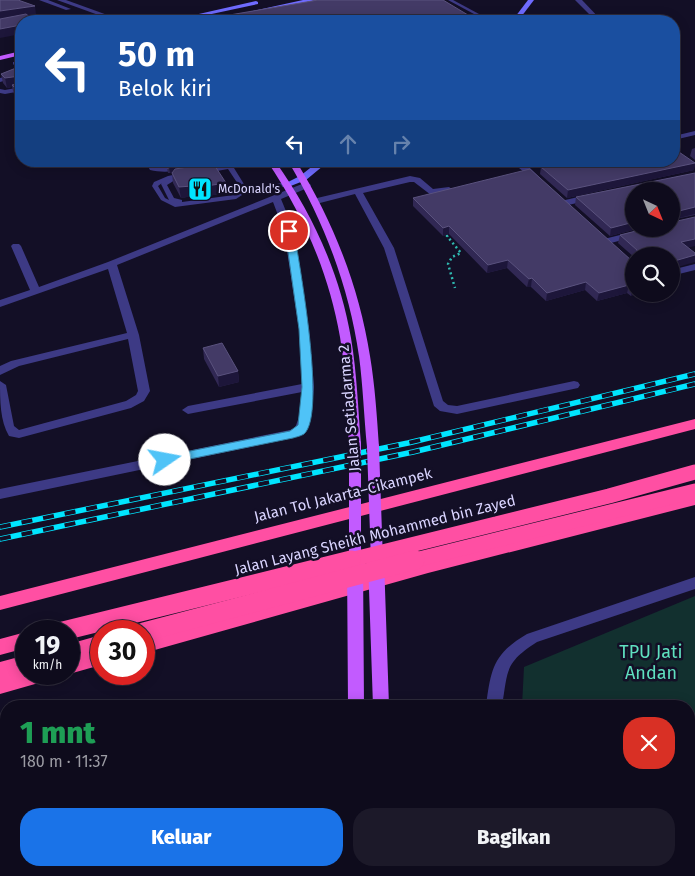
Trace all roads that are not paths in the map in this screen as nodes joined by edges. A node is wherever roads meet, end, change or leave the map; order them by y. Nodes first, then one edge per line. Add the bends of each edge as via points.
1 (42, 0) edge
2 (60, 0) edge
3 (284, 0) edge
4 (313, 0) edge
5 (450, 0) edge
6 (531, 0) edge
7 (578, 0) edge
8 (264, 2) dead end
9 (290, 4) junction
10 (86, 15) edge
11 (104, 15) edge
12 (200, 15) edge
13 (236, 15) edge
14 (479, 15) edge
15 (520, 15) edge
16 (593, 15) edge
17 (0, 20) edge
18 (4, 24) edge
19 (15, 54) edge
20 (0, 58) edge
21 (15, 63) edge
22 (0, 66) edge
23 (15, 76) edge
24 (0, 80) edge
25 (15, 90) edge
26 (0, 91) edge
27 (695, 134) edge
28 (680, 137) edge
29 (151, 167) edge
30 (179, 167) edge
31 (230, 167) joint
32 (274, 167) edge
33 (296, 167) edge
34 (319, 167) edge
35 (523, 167) edge
36 (305, 181) junction
37 (543, 184) edge
38 (461, 187) edge
39 (291, 188) junction
40 (245, 190) junction
41 (358, 191) junction
42 (601, 195) edge
43 (276, 199) junction
44 (316, 201) junction
45 (564, 203) edge
46 (625, 236) edge
47 (606, 240) edge
48 (16, 246) dead end
49 (112, 264) junction
50 (695, 267) edge
51 (680, 271) edge
52 (34, 290) junction
53 (0, 304) edge
54 (133, 335) junction
55 (0, 371) edge
56 (0, 385) edge
57 (574, 385) dead end
58 (308, 387) junction
59 (188, 410) dead end
60 (695, 424) edge
61 (695, 472) edge
62 (695, 491) edge
63 (0, 494) edge
64 (695, 499) edge
65 (695, 583) edge
66 (0, 603) edge
67 (80, 627) edge
68 (155, 629) edge
69 (15, 643) edge
70 (155, 643) edge
71 (0, 647) edge
72 (15, 666) edge
73 (0, 670) edge
74 (15, 682) edge
75 (0, 686) edge
76 (356, 700) edge
77 (381, 700) edge
78 (495, 700) edge

1 - 10 street
2 - 11 street
3 - 9 main road
4 - 9 main road
5 - 14 lane
6 - 15 main road
7 - 16 street
8 - 12 main road
9 - 13 main road
17 - 18 street
19 - 20 main road
21 - 22 main road
23 - 24 lane
25 - 26 lane
27 - 28 street
29 - 30 lane via 156,170
31 - 40 lane
31 - 40 lane via 170,177 156,183 156,186 168,203 183,205 236,196
32 - 39 main road, Jalan Setiadarma 2
33 - 36 main road, Jalan Setiadarma 2
34 - 36 main road
35 - 37 street
36 - 39 street
36 - 44 main road, Jalan Setiadarma 2
38 - 41 street via 434,193 417,180 410,179
39 - 40 lane
39 - 43 street
39 - 76 main road, Jalan Setiadarma 2, bridge via 317,239 336,295 349,363 355,444
41 - 44 street
41 - 57 street via 389,248 438,403 444,408 457,410
42 - 45 street
43 - 49 street
43 - 58 street via 289,231 295,263
44 - 77 main road, Jalan Setiadarma 2, bridge via 344,265 364,346 373,447
46 - 47 street
48 - 52 street
49 - 52 street
49 - 54 street
50 - 51 street
52 - 53 street
54 - 55 street via 16,363
54 - 56 street via 144,392 135,402 19,434 8,427
58 - 59 street
58 - 63 street via 303,425 293,434
60 - 66 highway, Jalan Tol Jakarta–Cikampek
61 - 67 highway, Jalan Layang Sheikh Mohammed bin Zayed, bridge
62 - 68 highway, bridge via 437,554
64 - 70 highway via 428,566
65 - 78 street via 532,638 502,660
69 - 71 highway
72 - 73 highway
74 - 75 highway

